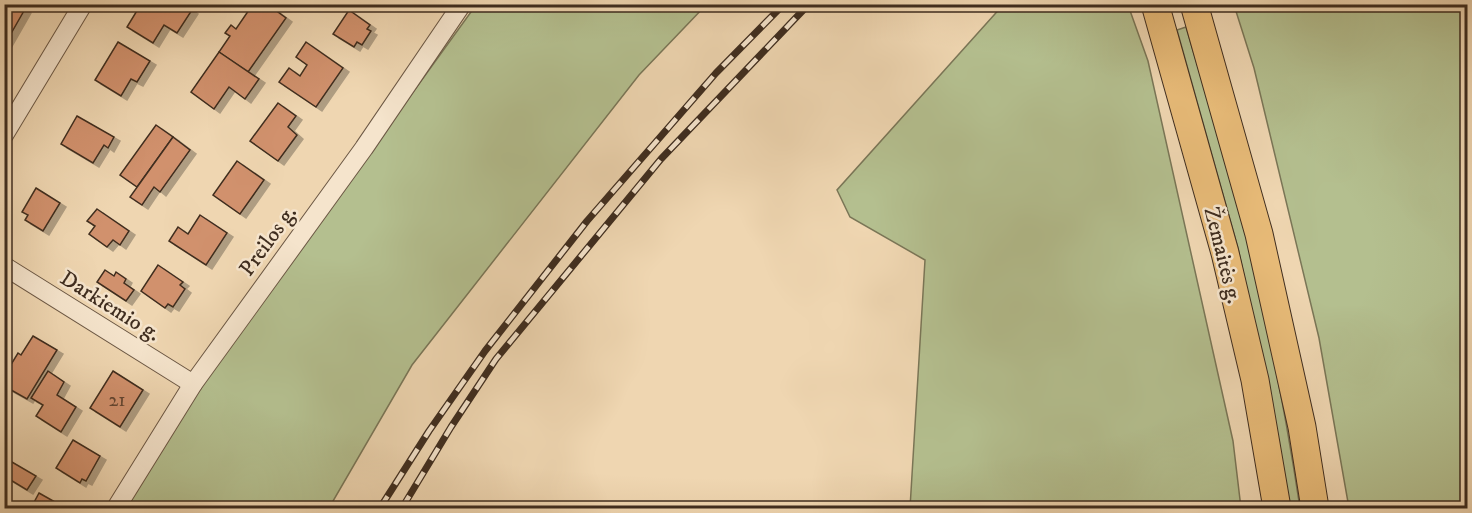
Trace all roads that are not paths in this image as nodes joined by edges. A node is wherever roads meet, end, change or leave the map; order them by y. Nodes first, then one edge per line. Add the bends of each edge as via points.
1 (83, 4) edge
2 (462, 4) edge
3 (1155, 4) edge
4 (1194, 4) edge
5 (4, 135) edge
6 (4, 266) edge
7 (193, 384) junction
8 (116, 508) edge
9 (1277, 508) edge
10 (1315, 508) edge

1 - 5 street
2 - 7 street, Preilos g. via 364,148
3 - 9 main road, Žemaitės g. via 1225,253 1254,380
4 - 10 main road, Žemaitės g. via 1259,234 1302,427
6 - 7 street, Darkiemio g.
7 - 8 street, Preilos g.

